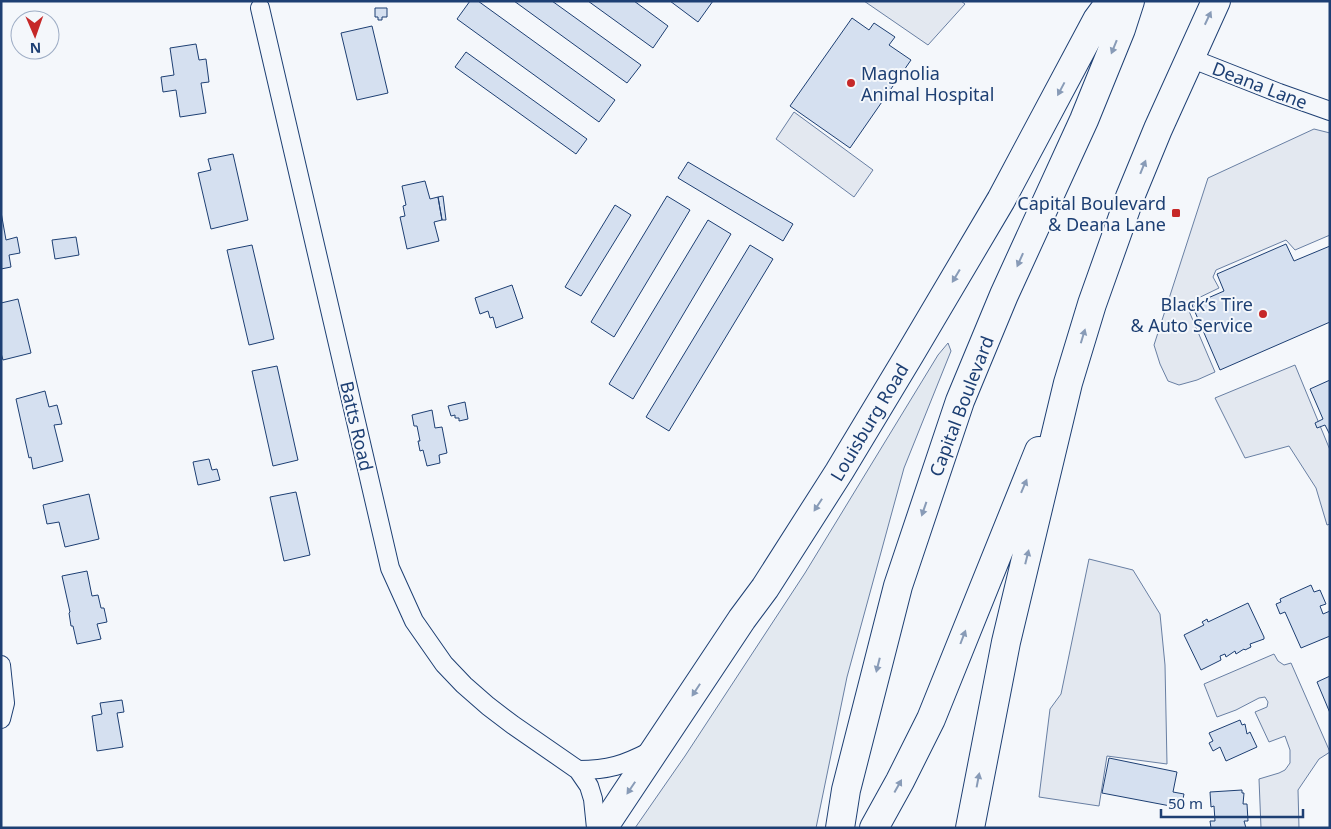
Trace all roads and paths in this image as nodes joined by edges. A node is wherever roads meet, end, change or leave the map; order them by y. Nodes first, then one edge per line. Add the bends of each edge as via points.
1 (1111, 1) edge
2 (1130, 1) edge
3 (1216, 1) edge
4 (260, 8) dead end
5 (1190, 58) junction
6 (1330, 111) edge
7 (1068, 383) junction
8 (1, 665) edge
9 (1, 719) edge
10 (658, 748) junction
11 (578, 770) junction
12 (596, 828) edge
13 (604, 828) edge
14 (840, 828) edge
15 (874, 828) edge
16 (970, 828) edge

1 -> 10 highway, Louisburg Road via 1097,20 1001,200 839,472
2 -> 14 highway, Capital Boulevard via 1084,120 1004,295 960,401 898,586 846,790
5 -> 3 highway
4 - 11 street, Batts Road via 390,568 414,621 444,664 512,726
5 - 6 street, Deana Lane
7 -> 5 highway via 1130,197
15 -> 7 highway via 931,720
16 -> 7 highway via 1006,642
8 - 9 street via 5,702
10 - 11 street via 616,767
10 -> 13 highway, Louisburg Road
11 - 12 street, Batts Road via 589,786

